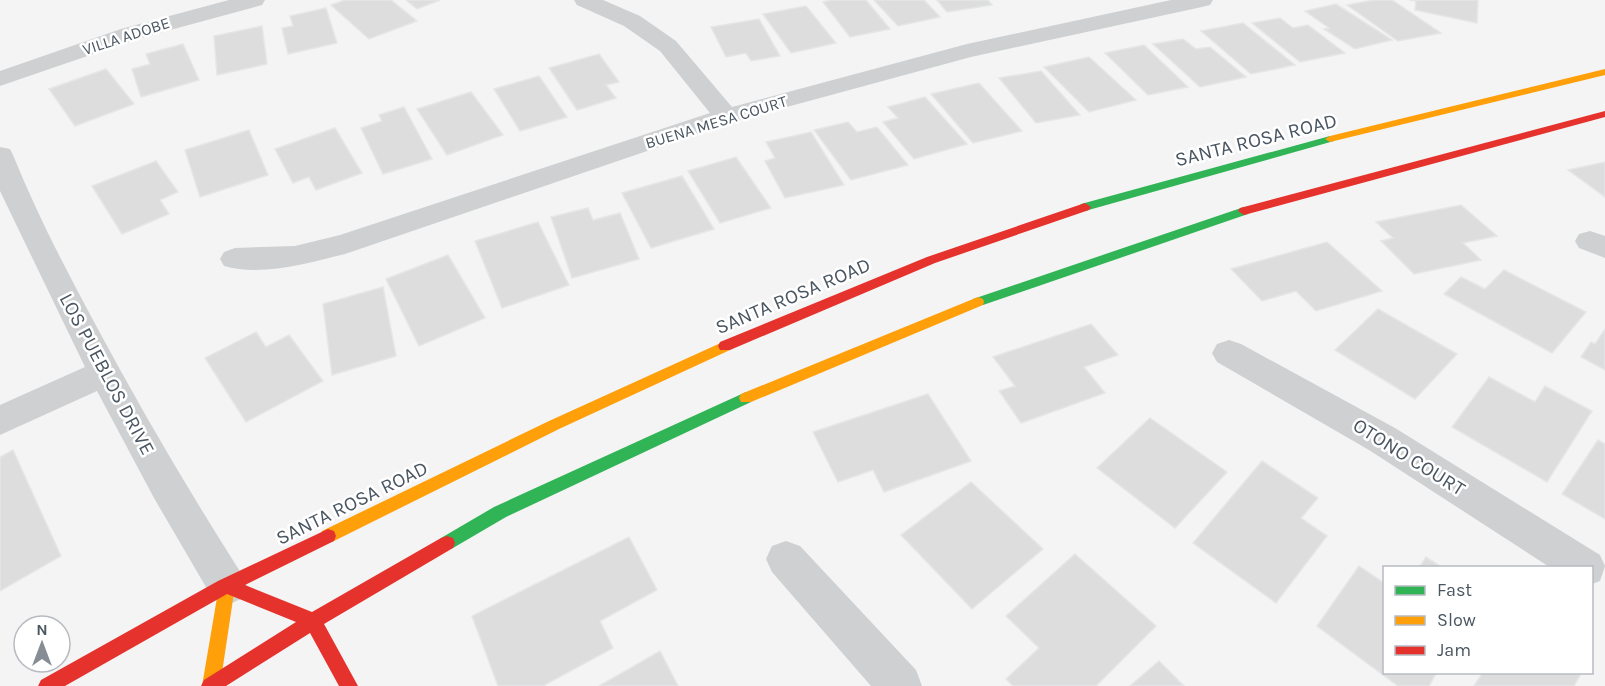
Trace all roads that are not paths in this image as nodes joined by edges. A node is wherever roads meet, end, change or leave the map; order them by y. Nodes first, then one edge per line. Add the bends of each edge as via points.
1 (254, 0) edge
2 (585, 0) edge
3 (1202, 0) edge
4 (1605, 72) edge
5 (0, 79) edge
6 (1605, 114) edge
7 (726, 116) junction
8 (0, 155) edge
9 (9, 204) edge
10 (235, 259) dead end
11 (1229, 353) dead end
12 (104, 373) junction
13 (0, 421) edge
14 (786, 559) dead end
15 (1584, 566) edge
16 (227, 586) junction
17 (313, 621) junction
18 (47, 686) edge
19 (211, 686) edge
20 (349, 686) edge
21 (900, 686) edge

1 - 5 street, VILLA ADOBE via 129,34
2 - 7 street via 632,21 668,46
3 - 7 street, BUENA MESA COURT via 967,51
4 - 16 main road, SANTA ROSA ROAD via 1095,203 927,262 747,335 579,411
6 - 17 main road via 1261,205 957,309 771,387 500,512
7 - 10 street, BUENA MESA COURT via 345,244 295,256
8 - 9 street, LOS PUEBLOS DRIVE
9 - 12 street, LOS PUEBLOS DRIVE
11 - 15 street, OTONO COURT via 1382,439
12 - 13 street
12 - 16 street, LOS PUEBLOS DRIVE
14 - 21 street
16 - 17 main road
16 - 18 main road, SANTA ROSA ROAD
16 - 19 main road
17 - 19 main road
17 - 20 main road

